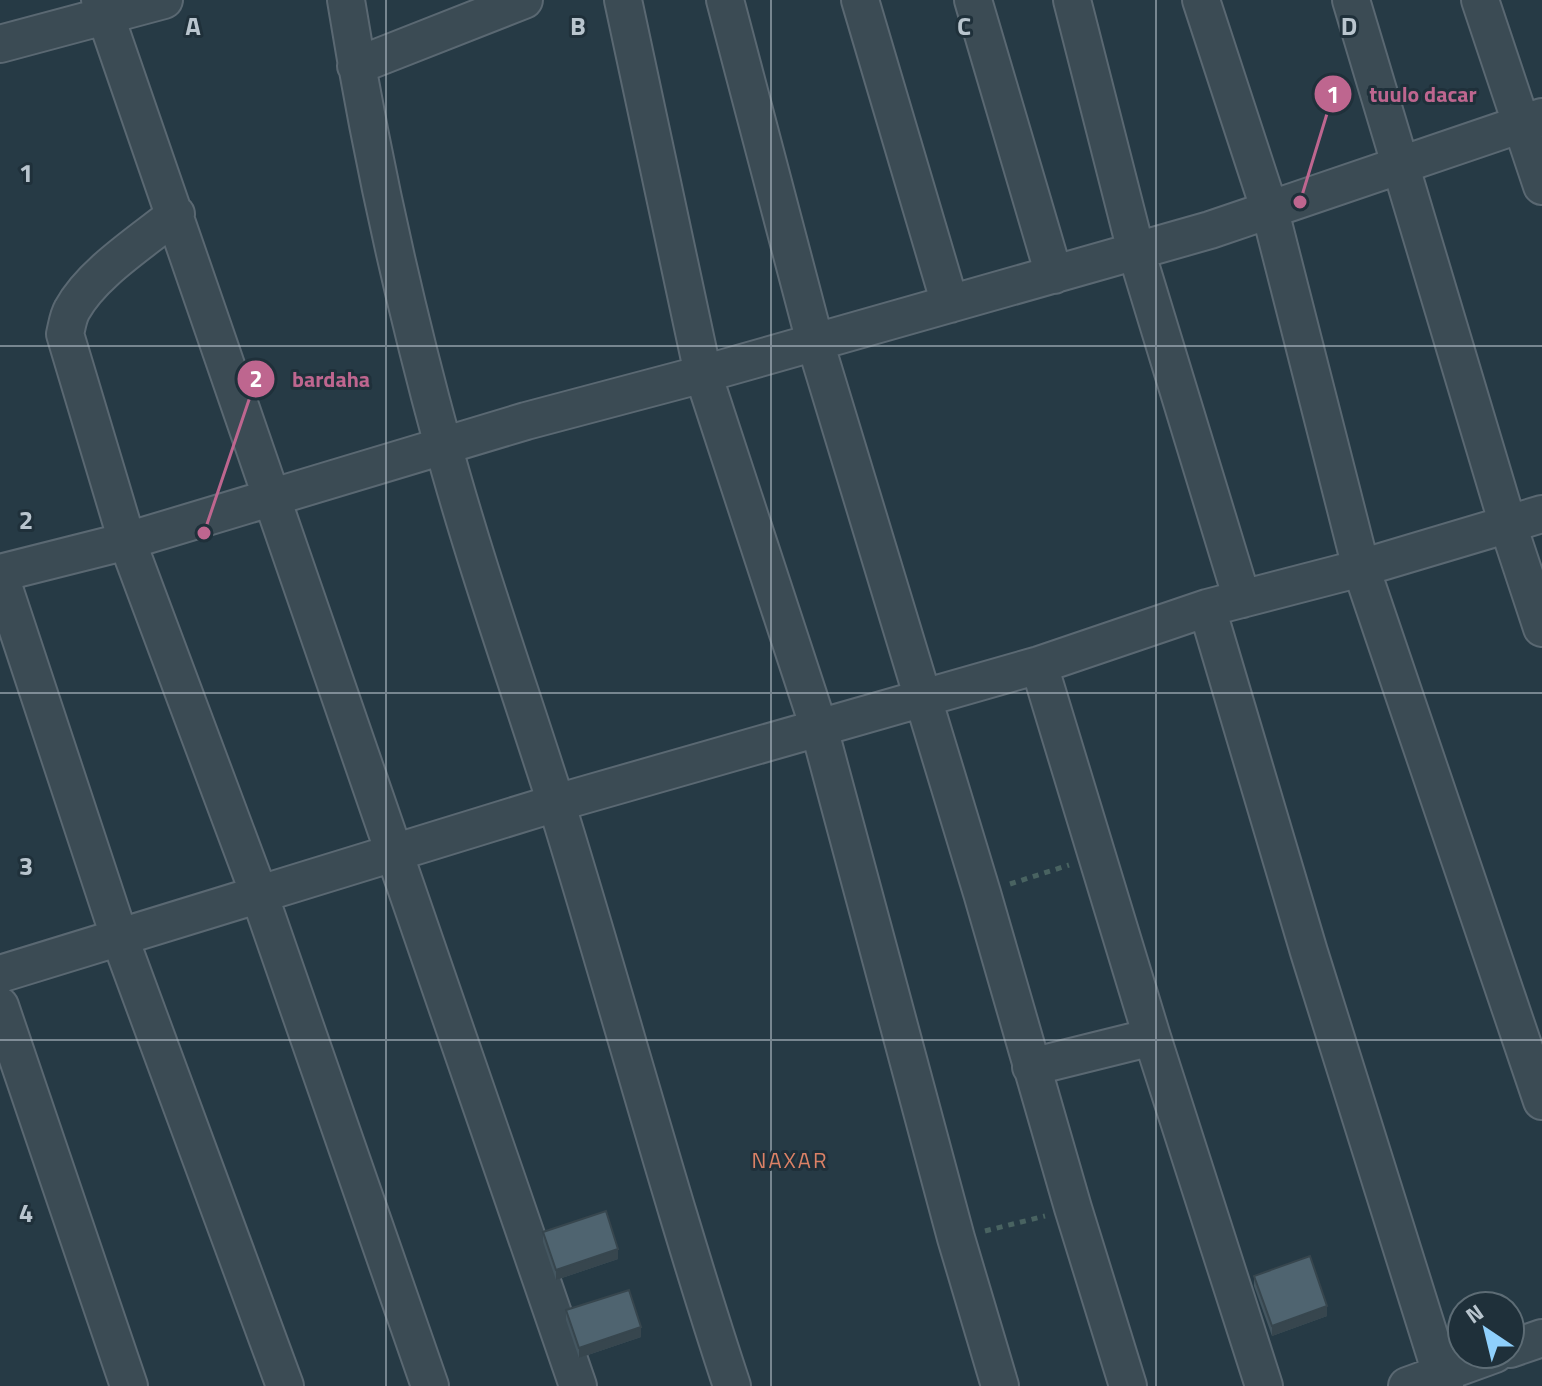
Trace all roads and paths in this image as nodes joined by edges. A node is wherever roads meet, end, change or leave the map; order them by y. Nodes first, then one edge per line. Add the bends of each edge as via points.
1 (164, 0) edge
2 (346, 0) edge
3 (623, 0) edge
4 (725, 0) edge
5 (860, 0) edge
6 (973, 0) edge
7 (1072, 0) edge
8 (1201, 0) edge
9 (1351, 0) edge
10 (1480, 0) edge
11 (509, 2) edge
12 (102, 8) edge
13 (0, 44) edge
14 (356, 66) junction
15 (1533, 121) edge
16 (1400, 167) junction
17 (1542, 186) edge
18 (1270, 211) junction
19 (176, 214) junction
20 (1136, 251) junction
21 (1054, 275) junction
22 (950, 304) junction
23 (815, 342) junction
24 (703, 374) junction
25 (443, 445) junction
26 (271, 497) junction
27 (1542, 514) edge
28 (1508, 525) junction
29 (127, 541) junction
30 (1361, 568) junction
31 (0, 575) edge
32 (1242, 599) junction
33 (1207, 608) junction
34 (1542, 628) edge
35 (1039, 665) junction
36 (924, 697) junction
37 (819, 728) junction
38 (556, 803) junction
39 (396, 854) junction
40 (1096, 856) junction
41 (982, 893) junction
42 (259, 894) junction
43 (119, 936) junction
44 (0, 974) edge
45 (0, 1006) edge
46 (1152, 1037) junction
47 (1031, 1067) junction
48 (1542, 1101) edge
49 (1073, 1208) junction
50 (956, 1238) junction
51 (1462, 1370) edge
52 (1443, 1379) edge
53 (129, 1386) edge
54 (285, 1386) edge
55 (430, 1386) edge
56 (578, 1386) edge
57 (732, 1386) edge
58 (1000, 1386) edge
59 (1128, 1386) edge
60 (1264, 1386) edge
61 (1407, 1386) edge

1 - 12 street
2 - 14 street
3 - 24 street
4 - 23 street
5 - 22 street
6 - 21 street
7 - 20 street
8 - 18 street
9 - 16 street
10 - 15 street
11 - 14 street
12 - 13 street
12 - 19 street
14 - 25 street via 404,294
15 - 16 street
15 - 17 street
16 - 18 street
16 - 28 street
18 - 20 street
18 - 30 street
19 - 26 street
19 - 29 street via 82,295 70,312 65,334
20 - 21 street
20 - 32 street
21 - 22 street
22 - 23 street
23 - 24 street
23 - 36 street
24 - 25 street
24 - 37 street
25 - 26 street
25 - 38 street
26 - 29 street
26 - 39 street
27 - 28 street
28 - 30 street
28 - 34 street
29 - 31 street
29 - 42 street
30 - 32 street
30 - 48 street
31 - 43 street
32 - 33 street
33 - 35 street
33 - 52 street
35 - 36 street
35 - 40 street
36 - 37 street
36 - 41 street
37 - 38 street
37 - 50 street
38 - 39 street
38 - 57 street
39 - 42 street
39 - 56 street
40 - 41 path
40 - 46 street
41 - 47 street
42 - 43 street
42 - 55 street
43 - 44 street
43 - 54 street
45 - 53 street
46 - 47 street
46 - 60 street
47 - 49 street
49 - 50 path
49 - 59 street
50 - 58 street
51 - 52 street
52 - 61 street

